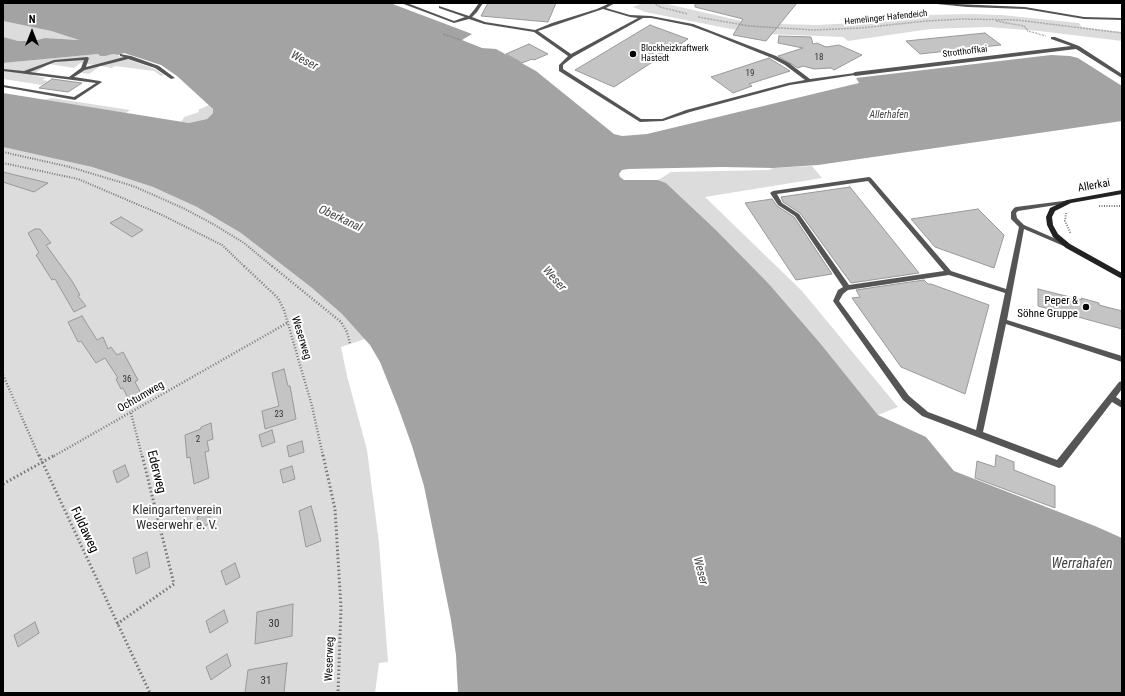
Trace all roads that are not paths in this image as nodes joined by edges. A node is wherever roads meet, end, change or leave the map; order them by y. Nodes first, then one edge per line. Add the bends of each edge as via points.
1 (403, 3) edge
2 (481, 3) edge
3 (613, 3) edge
4 (940, 3) edge
5 (440, 7) dead end
6 (602, 8) junction
7 (470, 17) junction
8 (642, 17) junction
9 (1122, 19) edge
10 (535, 31) junction
11 (1053, 38) road end
12 (1077, 47) junction
13 (122, 55) dead end
14 (571, 56) junction
15 (129, 57) junction
16 (98, 60) dead end
17 (83, 68) junction
18 (3, 70) edge
19 (24, 73) junction
20 (855, 74) joint
21 (1122, 76) edge
22 (70, 78) junction
23 (173, 78) dead end
24 (808, 80) junction
25 (3, 86) edge
26 (1122, 192) edge
27 (1069, 201) junction
28 (1022, 226) junction
29 (1068, 246) junction
30 (949, 273) junction
31 (1122, 276) edge
32 (848, 288) junction
33 (1009, 292) junction
34 (1003, 321) junction
35 (1122, 359) edge
36 (1122, 384) edge
37 (1112, 398) junction
38 (1122, 405) edge
39 (980, 434) junction

1 - 7 lane via 454,22
2 - 7 lane
3 - 6 lane
4 - 9 lane via 1025,8 1084,18
5 - 7 lane
6 - 8 lane
6 - 10 lane
7 - 10 lane via 484,23
8 - 14 lane
8 - 24 lane via 692,25 734,40 787,64
10 - 14 lane
11 - 12 street
12 - 20 street, Strotthoffkai
12 - 21 street
13 - 15 lane
14 - 24 lane via 560,65 562,70 640,121 663,120 688,111
15 - 17 lane
15 - 23 lane via 157,67
16 - 17 lane
17 - 19 lane via 87,58 54,61
17 - 22 lane
18 - 19 lane
19 - 22 lane
20 - 24 lane
22 - 25 lane via 100,82 75,99
26 - 27 street, Allerkai
27 - 28 lane via 1016,209 1013,213 1014,219
27 - 29 street, Allerkai via 1052,210 1048,217 1055,235
28 - 29 lane
28 - 33 lane
29 - 31 street
30 - 32 lane
30 - 32 lane via 869,179 773,193 780,204 797,215
30 - 33 lane
32 - 39 lane via 840,292 836,301 906,398 925,414
33 - 34 lane
34 - 35 lane
34 - 39 lane
36 - 37 lane
37 - 38 lane
37 - 39 lane via 1059,464

